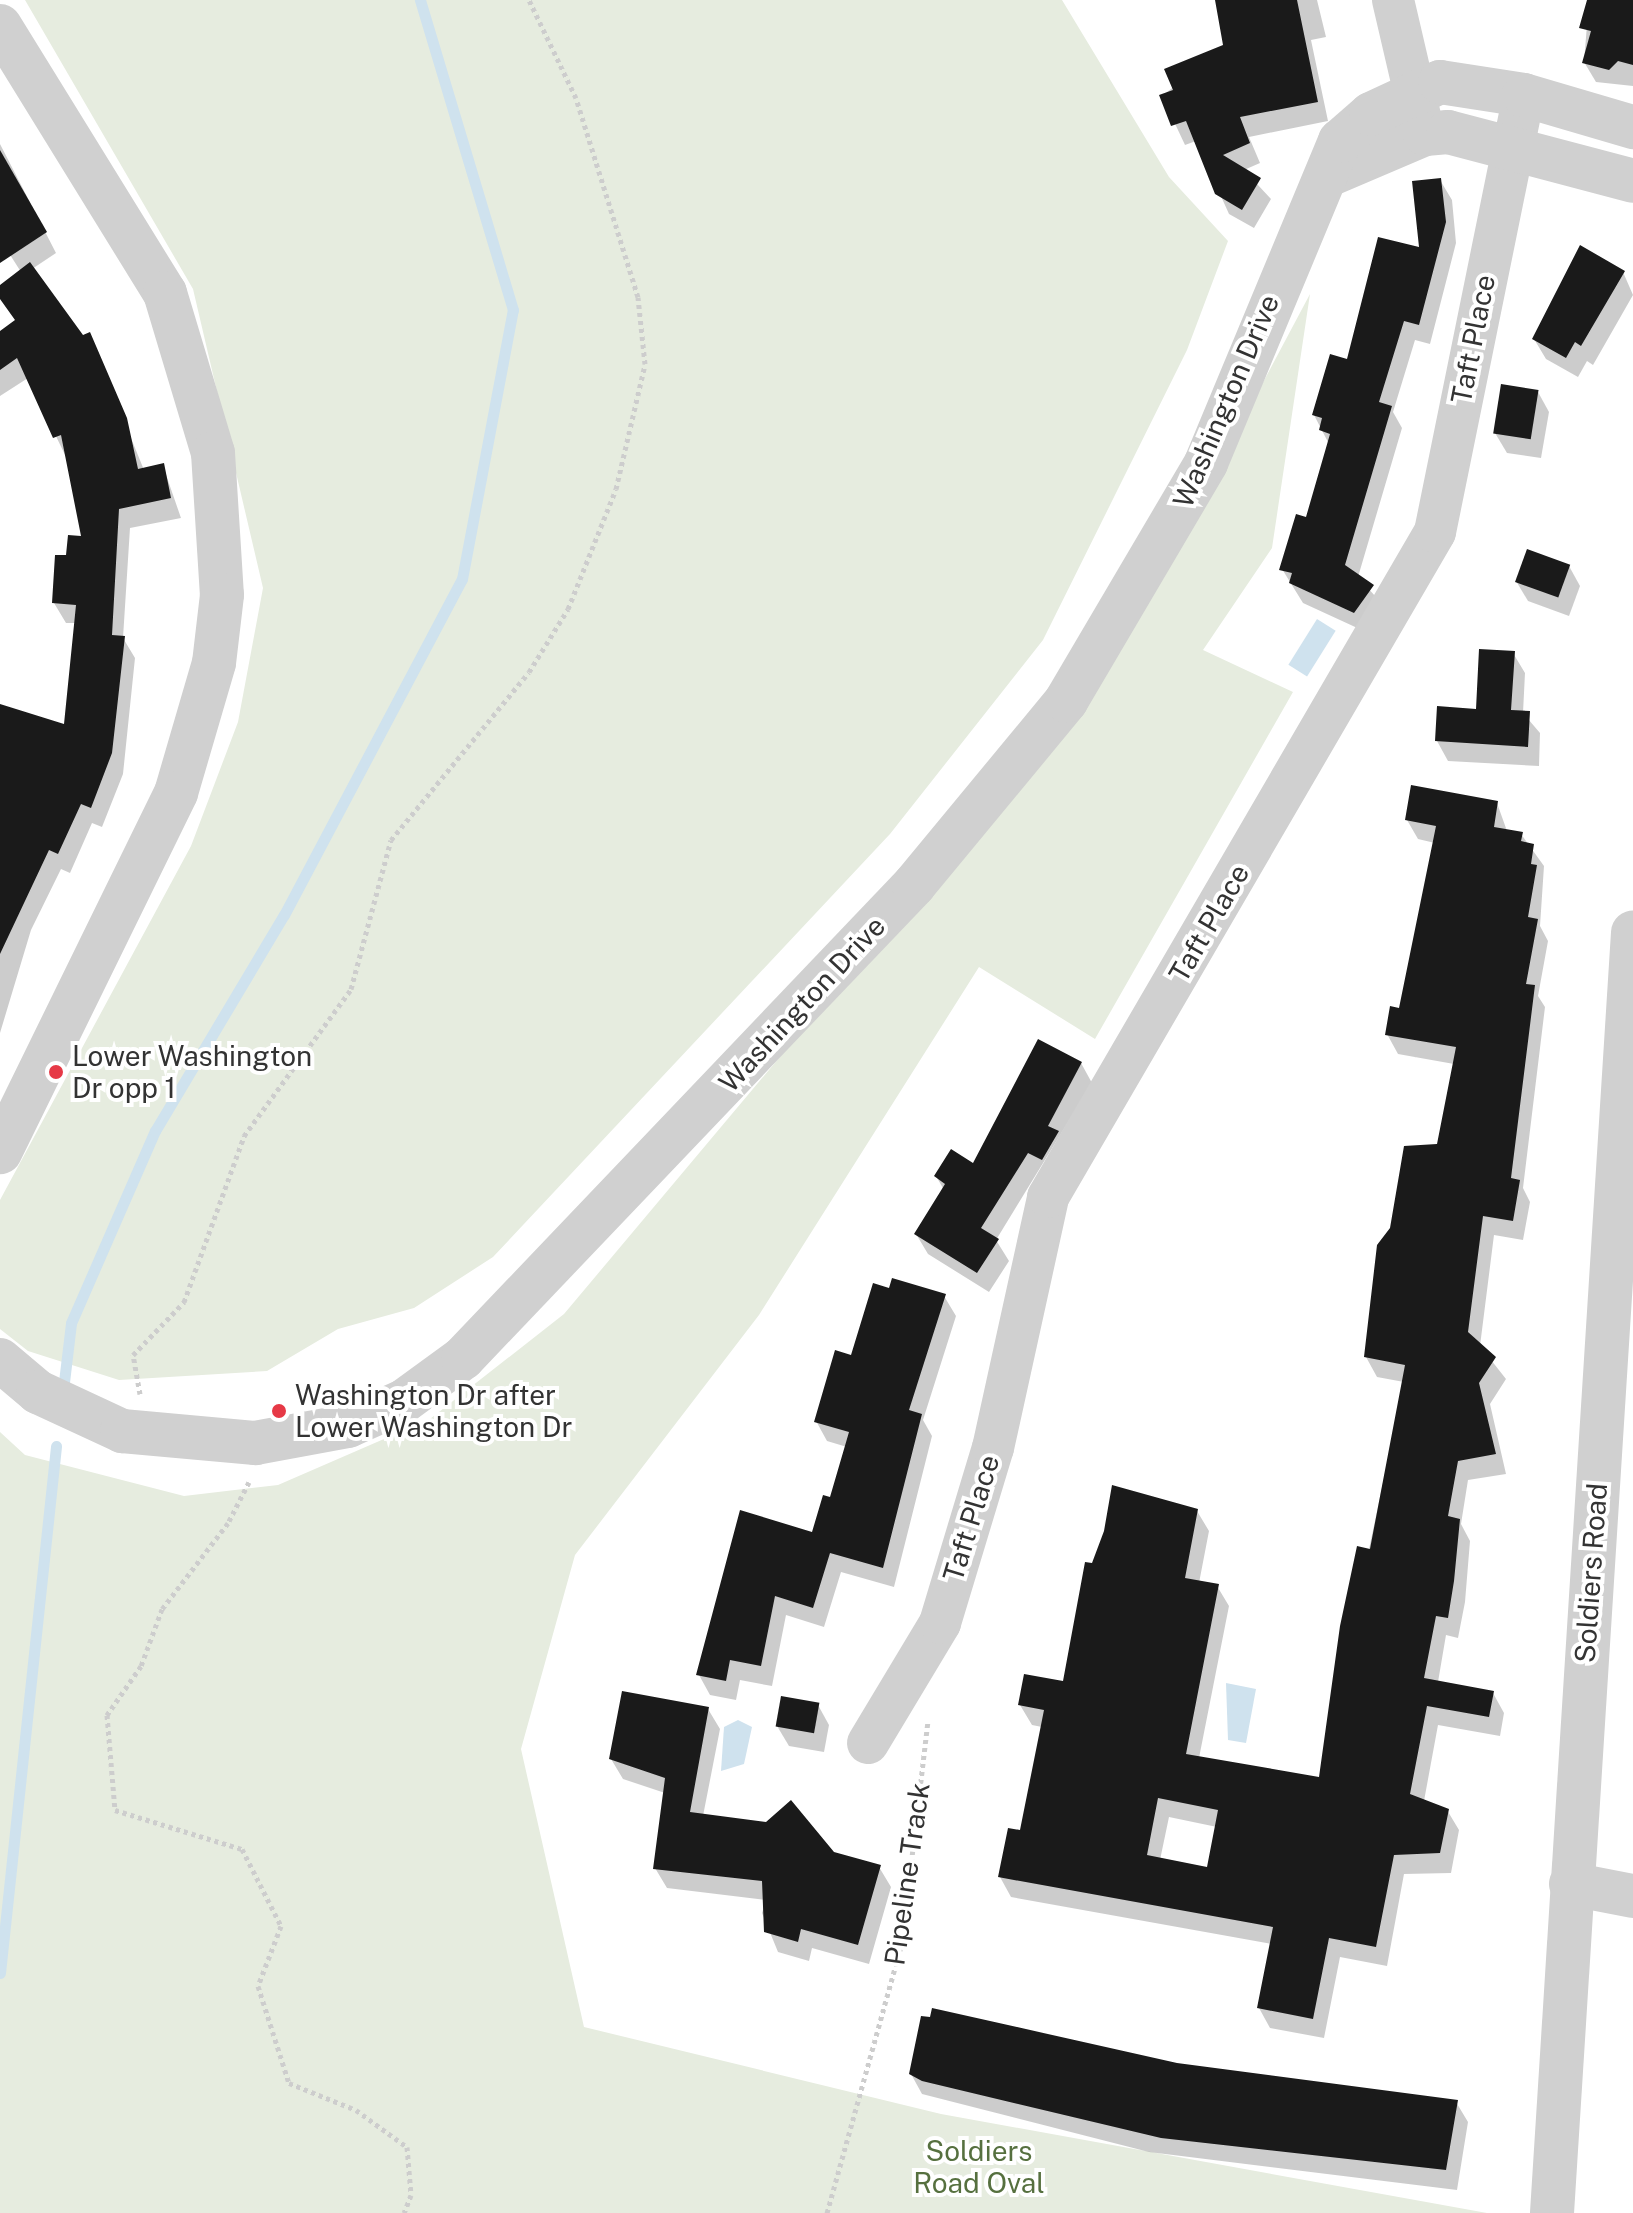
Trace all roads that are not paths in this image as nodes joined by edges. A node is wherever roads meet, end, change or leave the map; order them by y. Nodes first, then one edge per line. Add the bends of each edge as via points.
1 (1393, 0) edge
2 (0, 26) edge
3 (1413, 91) junction
4 (1524, 95) junction
5 (1633, 127) edge
6 (1425, 134) junction
7 (1510, 147) junction
8 (1331, 174) junction
9 (1633, 181) edge
10 (1633, 933) edge
11 (0, 1152) edge
12 (0, 1360) edge
13 (868, 1743) dead end
14 (1571, 1884) junction
15 (1633, 1896) edge
16 (1552, 2213) edge

1 - 3 street
2 - 11 street via 165,293 213,453 222,595 214,663 176,793
3 - 4 street, Washington Drive via 1466,82
3 - 6 street
3 - 8 street, Washington Drive via 1340,141
4 - 5 street, Washington Drive
4 - 7 street, Taft Place
6 - 7 street
6 - 8 street
7 - 9 street
7 - 13 street, Taft Place via 1435,532 1048,1197 993,1448 940,1623
8 - 12 street, Washington Drive via 1299,225 1206,463 1075,689 991,799 463,1358 404,1401 348,1426 255,1443 177,1441 84,1417
10 - 14 street, Soldiers Road
14 - 15 street
14 - 16 street, Soldiers Road

